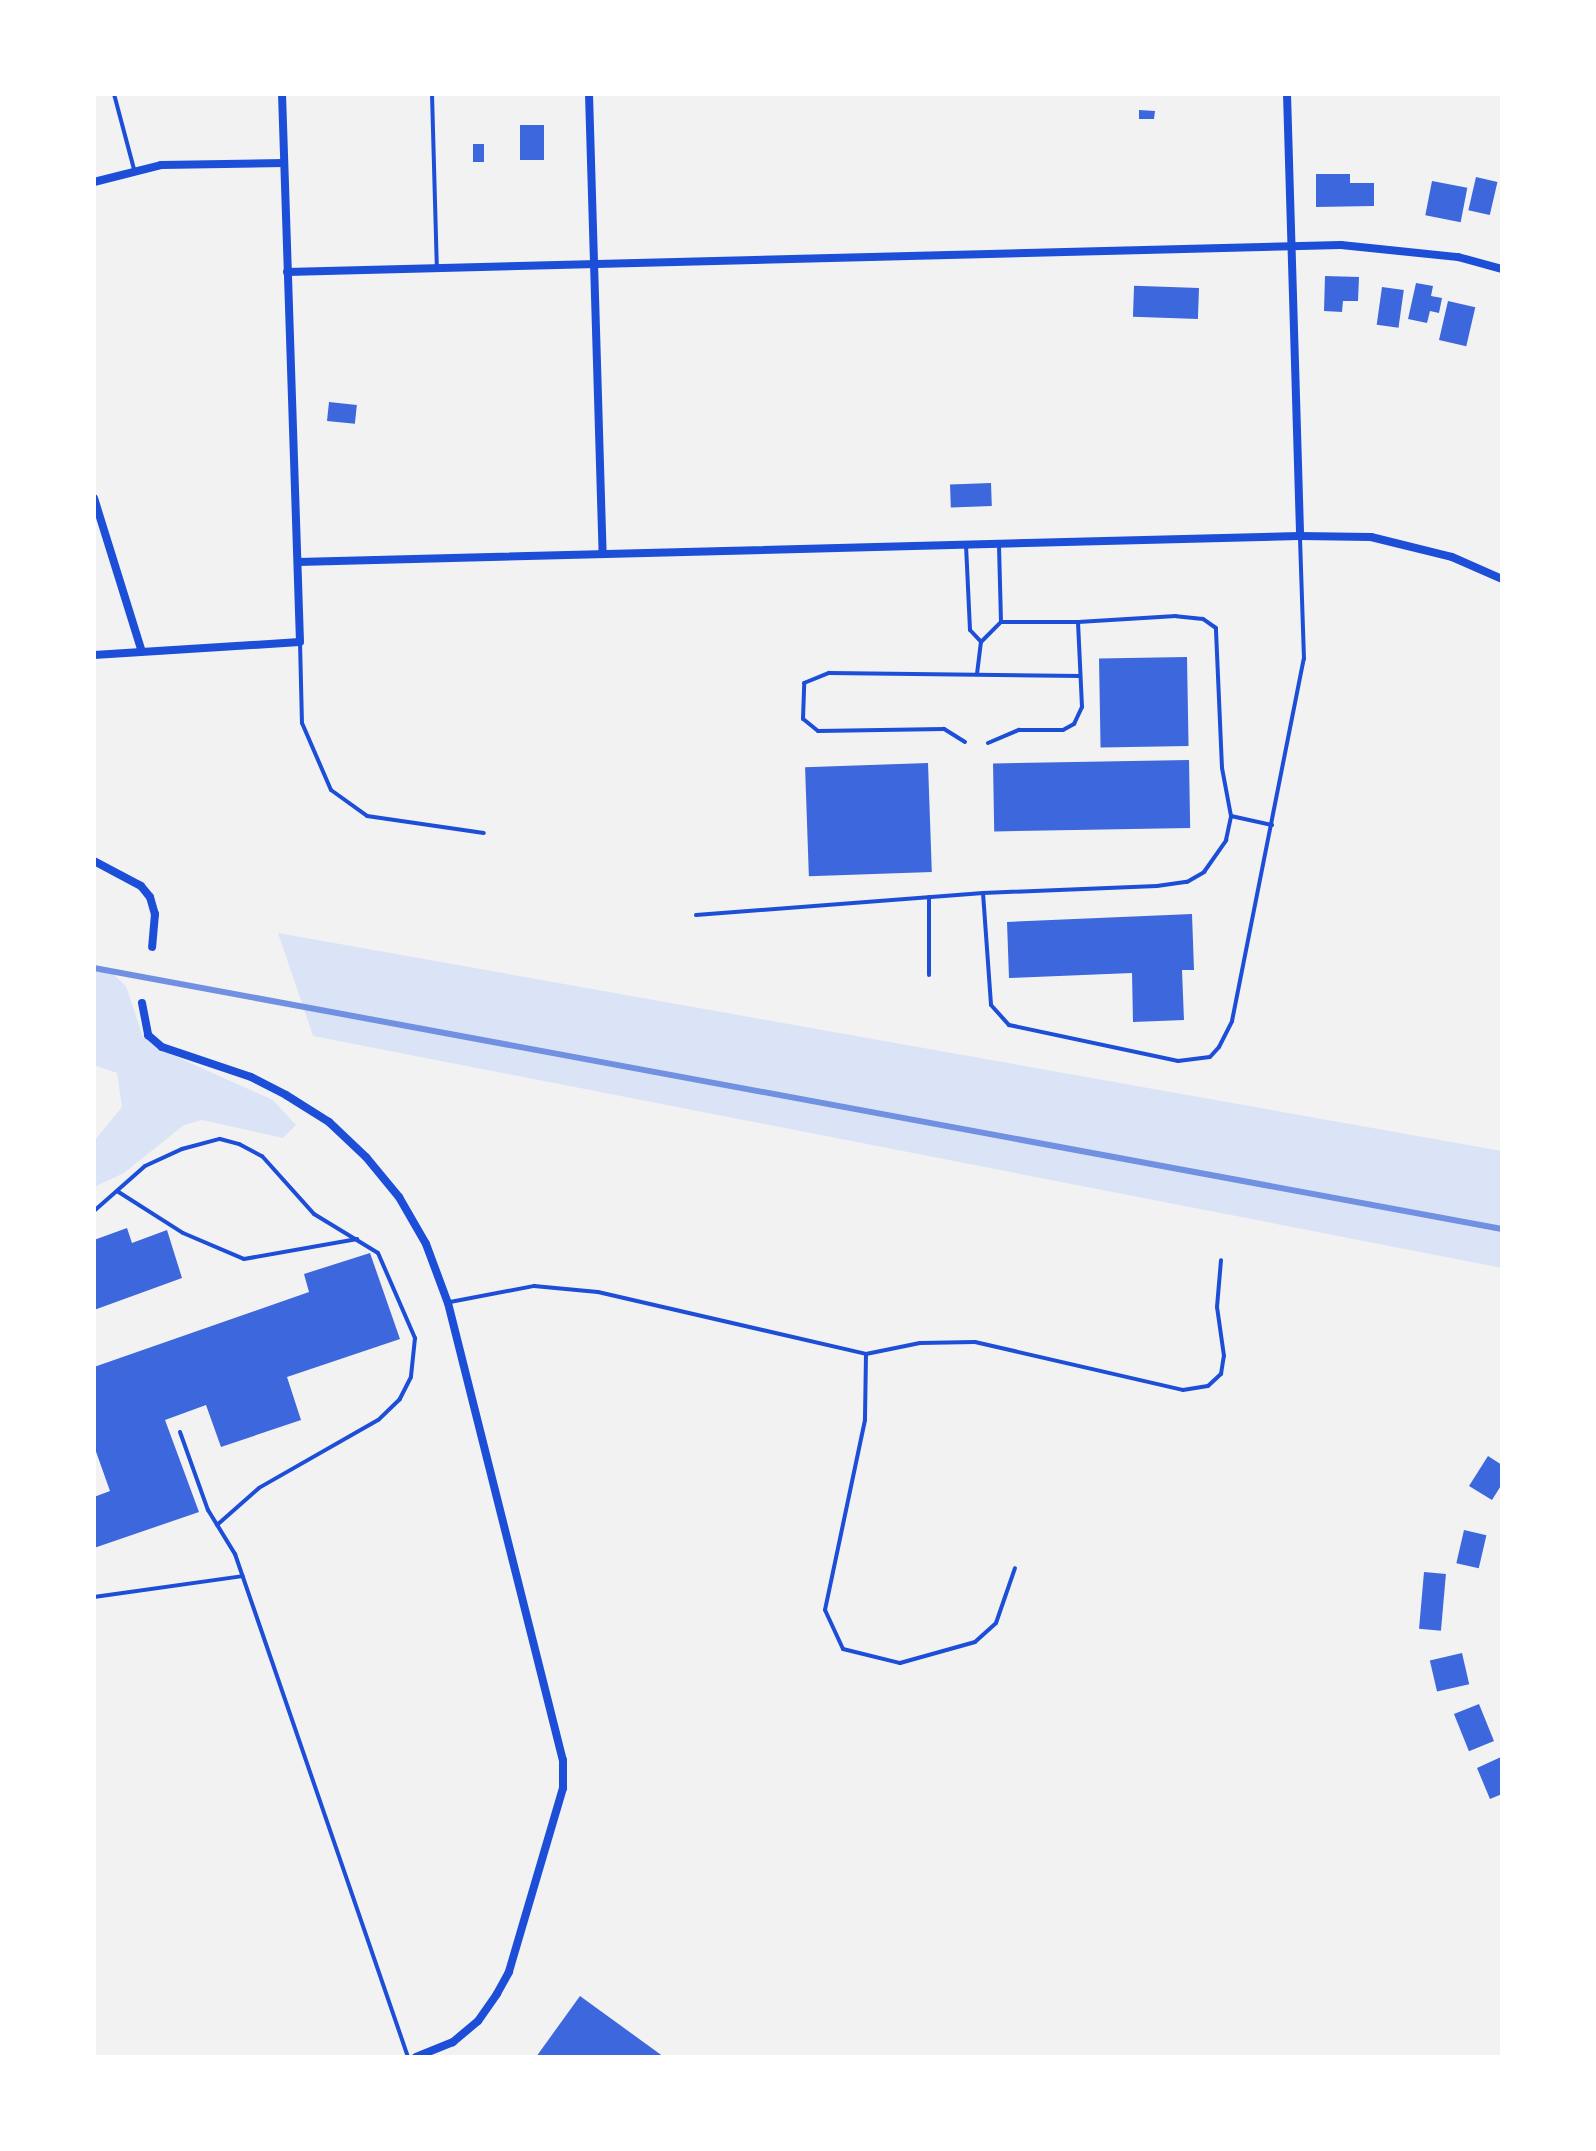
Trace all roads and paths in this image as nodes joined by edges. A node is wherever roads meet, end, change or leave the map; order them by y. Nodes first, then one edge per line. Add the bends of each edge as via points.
1 (114, 94) edge
2 (282, 94) edge
3 (432, 94) edge
4 (589, 94) edge
5 (1287, 94) edge
6 (284, 163) junction
7 (134, 169) junction
8 (94, 182) edge
9 (1292, 246) junction
10 (593, 266) junction
11 (1502, 269) edge
12 (437, 270) junction
13 (287, 272) junction
14 (94, 498) edge
15 (1300, 536) junction
16 (966, 545) junction
17 (999, 545) junction
18 (603, 554) junction
19 (298, 562) junction
20 (1502, 579) edge
21 (1001, 622) junction
22 (1078, 622) junction
23 (300, 642) junction
24 (981, 642) junction
25 (142, 652) junction
26 (94, 655) edge
27 (977, 674) junction
28 (1080, 676) junction
29 (965, 742) dead end
30 (988, 743) dead end
31 (1231, 816) junction
32 (1272, 825) junction
33 (484, 833) dead end
34 (94, 861) edge
35 (983, 893) junction
36 (929, 897) junction
37 (696, 915) dead end
38 (152, 947) dead end
39 (929, 975) dead end
40 (142, 1003) dead end
41 (117, 1191) junction
42 (94, 1211) edge
43 (359, 1239) junction
44 (1221, 1260) dead end
45 (448, 1303) junction
46 (866, 1354) junction
47 (180, 1432) dead end
48 (217, 1525) junction
49 (1015, 1568) dead end
50 (243, 1576) junction
51 (94, 1597) edge
52 (408, 2057) edge
53 (416, 2057) edge

1 - 7 lane
2 - 6 street
3 - 12 lane
4 - 10 street
5 - 9 street
6 - 7 street
6 - 13 street
7 - 8 street
9 - 10 street
9 - 11 street via 1398,249
9 - 15 street
10 - 12 street
10 - 18 street
12 - 13 street
13 - 19 street
14 - 25 street
15 - 17 street
15 - 20 street via 1371,537 1452,557
15 - 32 lane via 1304,659
16 - 17 street
16 - 18 street
16 - 24 lane via 970,630
17 - 21 lane
18 - 19 street
19 - 23 street
21 - 22 lane
21 - 24 lane
22 - 28 lane
22 - 31 lane via 1176,616 1203,619 1216,628 1222,768
23 - 25 street
23 - 33 lane via 302,723 331,790 367,816
24 - 27 lane
25 - 26 street
27 - 28 lane
27 - 29 lane via 829,673 804,683 803,719 818,731 944,729
28 - 30 lane via 1082,707 1074,724 1063,730 1019,730
31 - 32 lane
31 - 35 lane via 1218,856 1187,882
32 - 35 lane via 1232,1021 1210,1057 1193,1062 1021,1030 999,1018 987,983
34 - 38 street via 141,886 150,897 155,914
35 - 36 lane
36 - 37 lane
36 - 39 lane
40 - 45 street via 148,1035 162,1047 251,1077 286,1095 329,1122 366,1157 399,1197 426,1244
41 - 42 lane
41 - 43 lane via 183,1233 244,1259
41 - 43 lane via 145,1166 220,1139 262,1156 314,1214
43 - 48 lane via 378,1253 415,1338 411,1377 400,1399 378,1420 259,1488
44 - 46 lane via 1217,1307 1224,1356 1221,1374 1208,1386 1183,1390 975,1342 920,1343
45 - 46 lane via 534,1286 598,1292
45 - 53 street via 563,1760 563,1788 509,1972 497,1994 478,2021 453,2042
46 - 49 lane via 865,1420 825,1610 843,1649 900,1663 975,1642 996,1623
47 - 48 lane
48 - 50 lane
50 - 51 lane
50 - 52 lane

